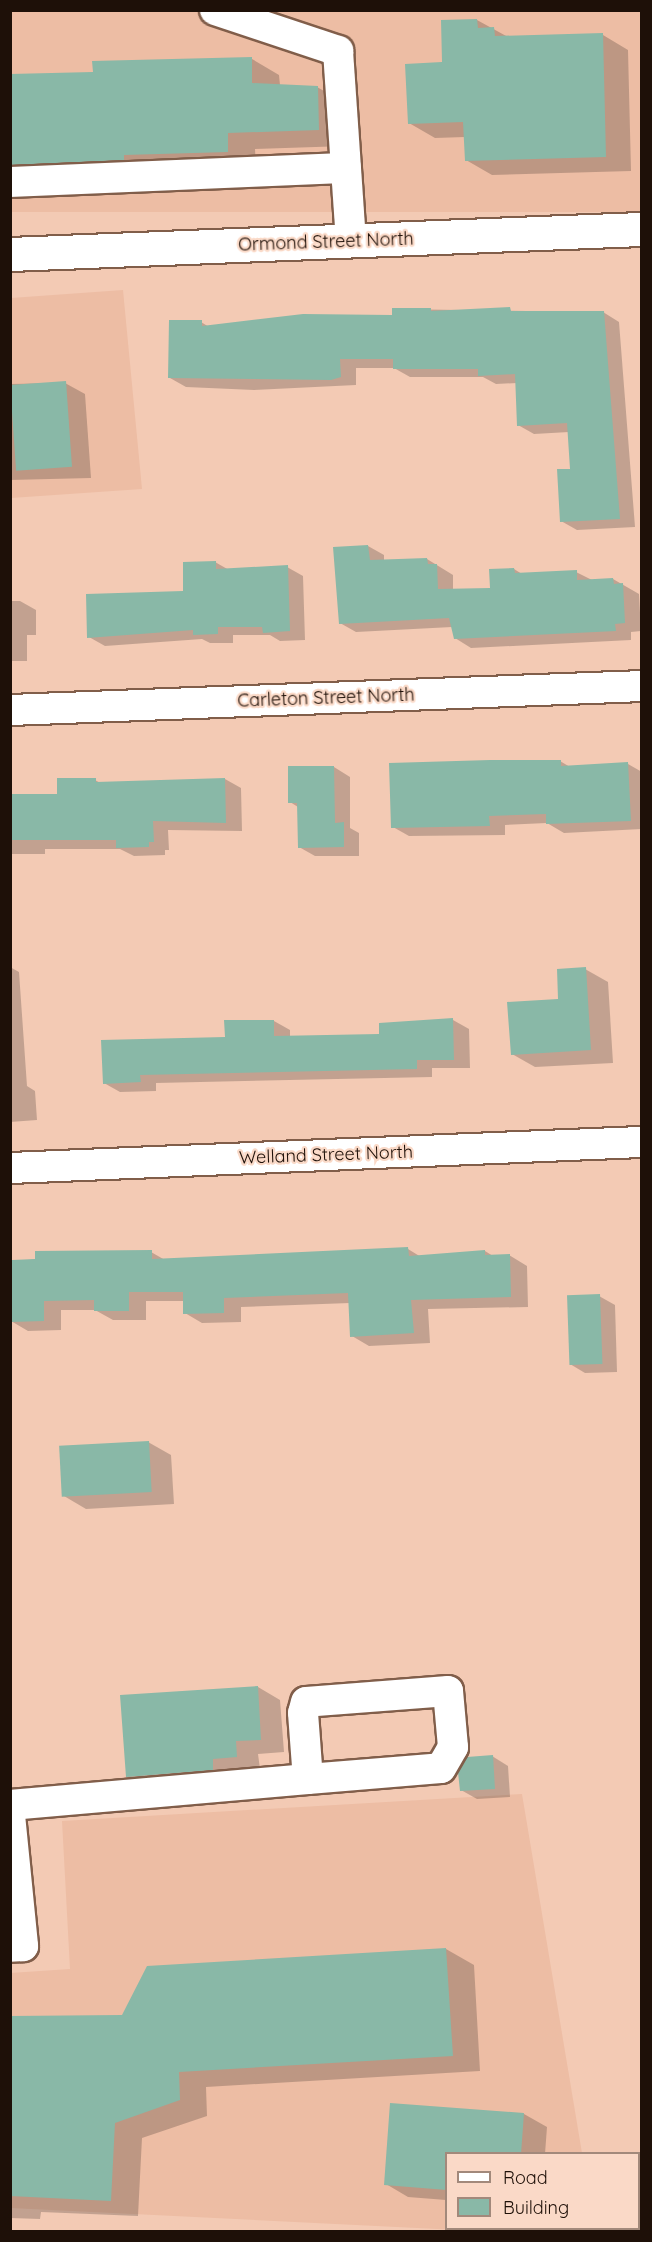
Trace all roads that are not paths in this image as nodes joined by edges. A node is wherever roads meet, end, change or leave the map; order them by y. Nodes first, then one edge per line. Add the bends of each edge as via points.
1 (215, 10) edge
2 (346, 168) junction
3 (10, 182) edge
4 (642, 229) edge
5 (351, 241) junction
6 (10, 254) edge
7 (642, 686) edge
8 (10, 710) edge
9 (642, 1142) edge
10 (10, 1168) edge
11 (308, 1779) junction
12 (10, 1805) edge
13 (10, 1815) edge
14 (17, 1946) edge

1 - 2 street via 338,51
2 - 3 street
2 - 5 street
4 - 5 main road, Ormond Street North
5 - 6 main road, Ormond Street North
7 - 8 street, Carleton Street North
9 - 10 street, Welland Street North
11 - 11 street via 441,1768 453,1747 448,1691 306,1702 303,1713
11 - 12 street
13 - 14 street

